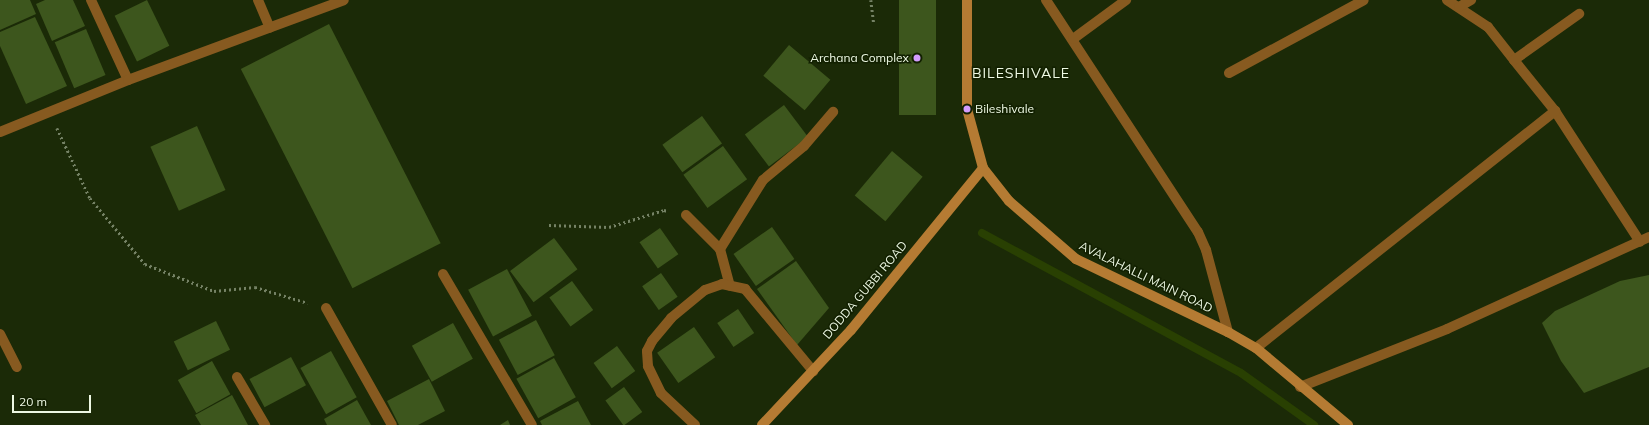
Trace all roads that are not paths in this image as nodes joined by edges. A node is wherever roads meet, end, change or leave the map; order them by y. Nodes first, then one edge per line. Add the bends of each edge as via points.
1 (91, 0) edge
2 (258, 0) edge
3 (344, 0) edge
4 (967, 0) edge
5 (1046, 0) edge
6 (1126, 0) edge
7 (1364, 0) edge
8 (1447, 0) edge
9 (1471, 0) edge
10 (1459, 7) junction
11 (1579, 14) dead end
12 (270, 28) junction
13 (1073, 39) junction
14 (1514, 60) junction
15 (1230, 73) dead end
16 (128, 80) junction
17 (1555, 111) junction
18 (833, 112) dead end
19 (0, 132) edge
20 (983, 168) junction
21 (686, 215) road end
22 (1649, 237) edge
23 (1640, 242) junction
24 (720, 249) junction
25 (442, 274) dead end
26 (730, 286) junction
27 (326, 308) road end
28 (1228, 332) junction
29 (0, 334) edge
30 (1256, 348) junction
31 (17, 367) dead end
32 (813, 371) junction
33 (237, 377) dead end
34 (1300, 387) junction
35 (265, 425) edge
36 (392, 425) edge
37 (532, 425) edge
38 (695, 425) edge
39 (762, 425) edge
40 (1348, 425) edge

1 - 16 street
2 - 12 street
3 - 12 street
4 - 20 main road, AVALAHALLI MAIN ROAD via 967,109
5 - 13 street
6 - 13 street
7 - 15 street
8 - 10 street
9 - 10 street
10 - 14 street via 1488,27
11 - 14 street
12 - 16 street
13 - 28 street via 1198,232 1206,250
14 - 17 street
16 - 19 street
17 - 23 street
17 - 30 street
18 - 24 street via 804,146 763,180
20 - 28 main road, AVALAHALLI MAIN ROAD via 1009,201 1076,260
20 - 32 main road, DODDA GUBBI ROAD via 851,330
21 - 24 street
22 - 23 street
23 - 34 street via 1447,329
24 - 26 street
25 - 37 street
26 - 32 street via 745,289
26 - 38 street via 722,284 705,290 671,318 647,351 648,366 661,393
27 - 36 street
28 - 30 main road, AVALAHALLI MAIN ROAD
29 - 31 street
30 - 34 main road, AVALAHALLI MAIN ROAD
32 - 39 main road, DODDA GUBBI ROAD
33 - 35 street
34 - 40 main road, AVALAHALLI MAIN ROAD

